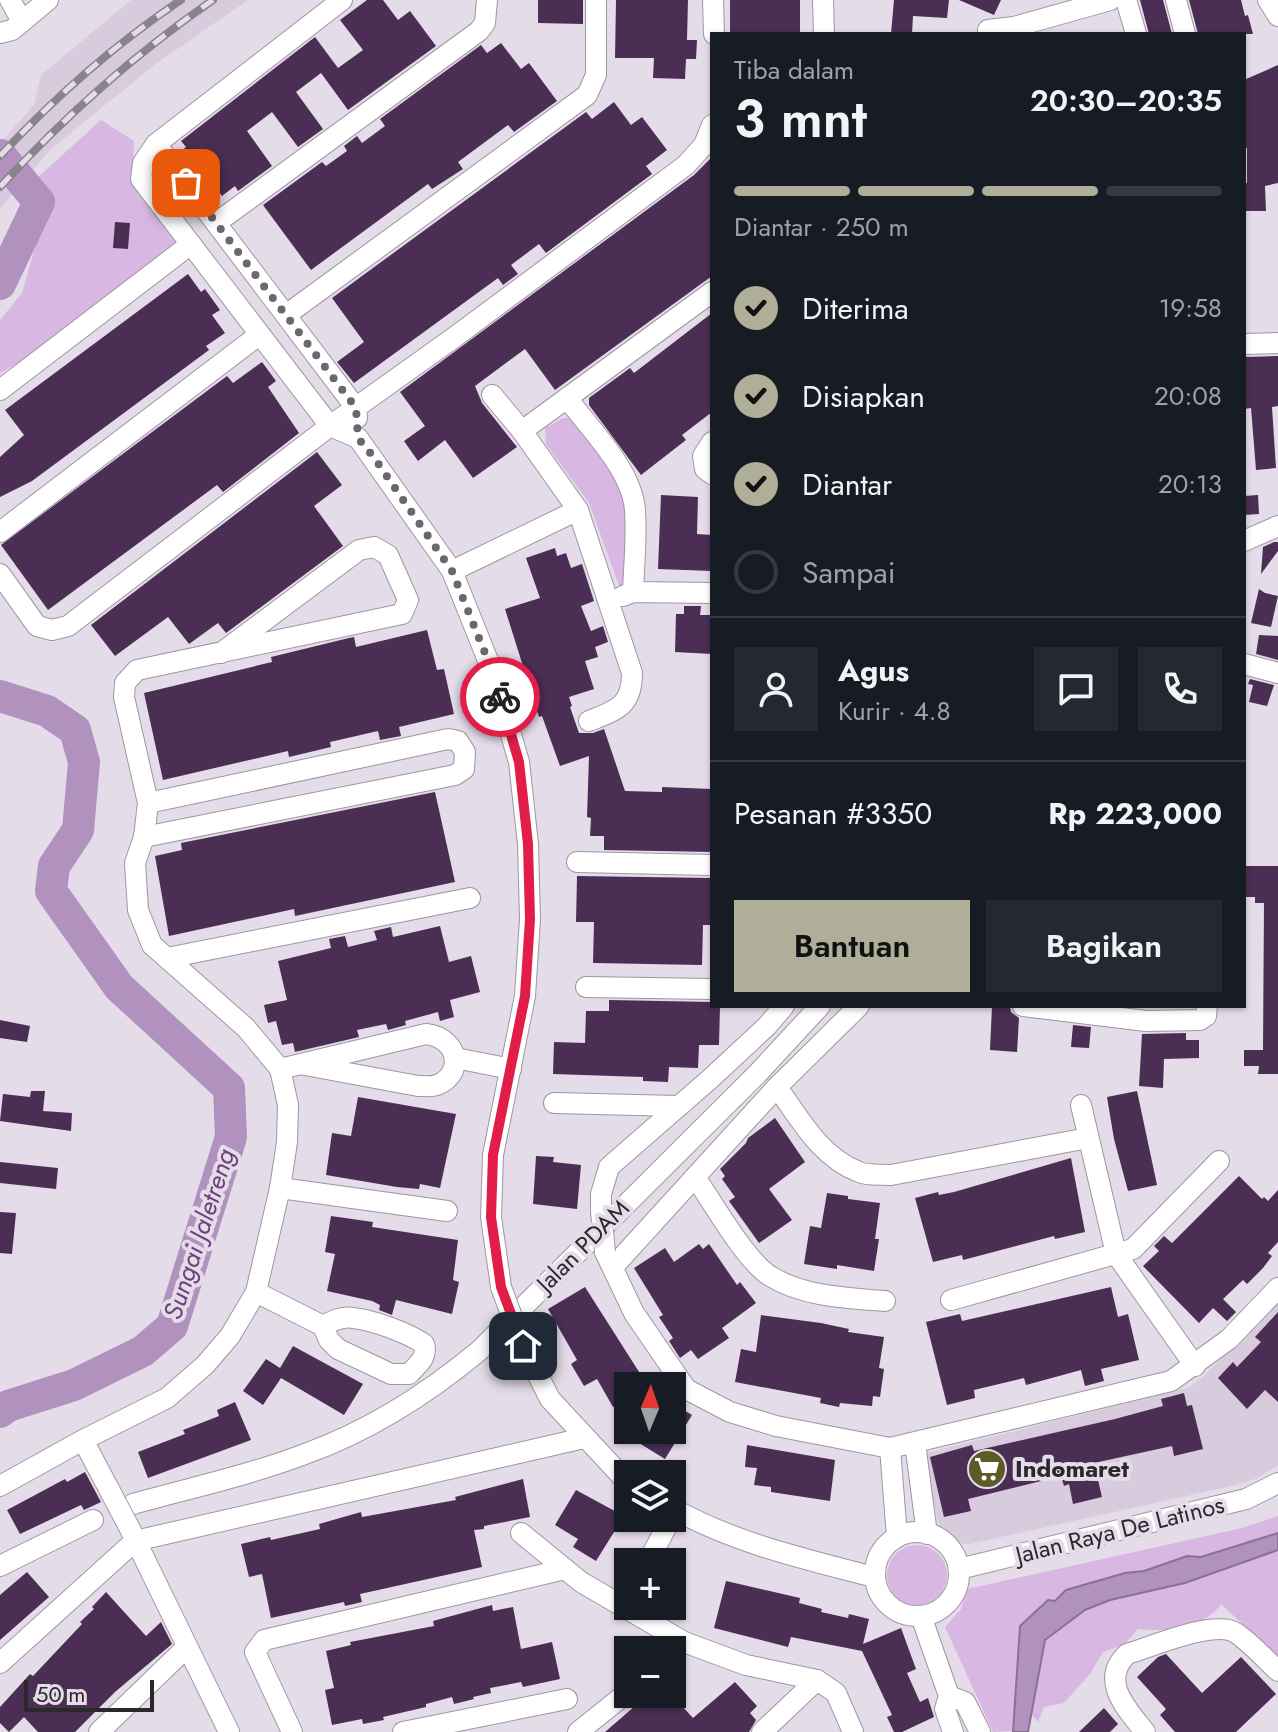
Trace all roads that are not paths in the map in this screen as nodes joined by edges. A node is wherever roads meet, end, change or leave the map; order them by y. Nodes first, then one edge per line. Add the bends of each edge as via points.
1 (10, 0) edge
2 (48, 0) edge
3 (342, 0) edge
4 (487, 0) edge
5 (596, 0) edge
6 (713, 0) edge
7 (823, 0) edge
8 (1176, 0) edge
9 (1268, 0) edge
10 (1125, 1) edge
11 (1278, 16) edge
12 (22, 21) junction
13 (988, 30) dead end
14 (714, 32) edge
15 (824, 32) edge
16 (1135, 32) edge
17 (1184, 32) edge
18 (0, 33) edge
19 (710, 130) edge
20 (156, 144) junction
21 (216, 223) junction
22 (191, 244) junction
23 (710, 293) edge
24 (286, 315) junction
25 (259, 335) junction
26 (1278, 343) edge
27 (1246, 344) edge
28 (0, 390) edge
29 (492, 395) dead end
30 (567, 398) junction
31 (356, 408) junction
32 (330, 426) junction
33 (522, 431) junction
34 (358, 438) junction
35 (710, 445) edge
36 (710, 473) edge
37 (578, 510) junction
38 (1278, 526) edge
39 (0, 532) edge
40 (1246, 540) edge
41 (452, 571) junction
42 (0, 574) edge
43 (633, 592) junction
44 (710, 593) edge
45 (609, 602) junction
46 (221, 653) junction
47 (1246, 665) edge
48 (1278, 673) edge
49 (589, 721) dead end
50 (148, 803) junction
51 (144, 837) junction
52 (577, 862) dead end
53 (710, 865) edge
54 (470, 898) dead end
55 (167, 958) junction
56 (586, 987) dead end
57 (710, 989) edge
58 (782, 1008) edge
59 (818, 1008) edge
60 (857, 1008) edge
61 (1039, 1008) edge
62 (1207, 1008) edge
63 (455, 1058) junction
64 (305, 1065) junction
65 (280, 1069) junction
66 (511, 1069) junction
67 (777, 1087) junction
68 (554, 1103) dead end
69 (1081, 1105) dead end
70 (678, 1106) junction
71 (1088, 1138) junction
72 (1219, 1161) dead end
73 (695, 1177) junction
74 (280, 1188) junction
75 (447, 1211) dead end
76 (1116, 1254) junction
77 (609, 1260) junction
78 (1278, 1288) edge
79 (256, 1292) junction
80 (951, 1300) dead end
81 (885, 1301) dead end
82 (323, 1326) dead end
83 (1195, 1366) junction
84 (584, 1438) junction
85 (83, 1440) junction
86 (915, 1443) junction
87 (890, 1448) junction
88 (614, 1469) edge
89 (1278, 1483) edge
90 (0, 1486) edge
91 (133, 1504) dead end
92 (686, 1519) edge
93 (93, 1520) dead end
94 (521, 1533) dead end
95 (927, 1534) junction
96 (132, 1535) junction
97 (897, 1537) junction
98 (0, 1566) edge
99 (565, 1569) junction
100 (959, 1569) junction
101 (874, 1577) junction
102 (614, 1599) edge
103 (921, 1616) junction
104 (643, 1620) edge
105 (663, 1636) edge
106 (187, 1647) junction
107 (686, 1650) edge
108 (0, 1663) edge
109 (1278, 1671) edge
110 (817, 1680) junction
111 (949, 1696) junction
112 (567, 1699) dead end
113 (614, 1703) edge
114 (99, 1732) edge
115 (229, 1732) edge
116 (292, 1732) edge
117 (403, 1732) edge
118 (578, 1732) edge
119 (762, 1732) edge
120 (853, 1732) edge
121 (953, 1732) edge
122 (980, 1732) edge
123 (1145, 1732) edge

1 - 12 street
2 - 12 street
3 - 20 street
4 - 21 street via 479,31
5 - 24 street via 596,75 587,95
6 - 14 street
7 - 15 street
8 - 17 street
9 - 11 street
10 - 13 street
10 - 16 street
12 - 18 street
19 - 31 street via 686,165
20 - 21 street
20 - 22 street via 143,163 141,179
21 - 24 street
22 - 25 street
22 - 28 street
23 - 30 street
24 - 31 street
25 - 32 street
25 - 39 street
26 - 27 street
29 - 33 street
30 - 33 street
30 - 43 street via 630,487 635,508
31 - 32 street
31 - 34 street
32 - 34 street
32 - 42 street via 68,626 37,626
33 - 37 street
34 - 41 street
35 - 36 street via 703,456
37 - 41 street
37 - 45 street
38 - 40 street
41 - 66 street via 493,673 519,762 530,919 525,996
43 - 44 street
43 - 45 street
45 - 49 street via 632,687 617,710
46 - 46 street via 402,614 408,600 388,555 374,547 359,550
46 - 50 street via 137,670 125,683
47 - 48 street
50 - 51 street
50 - 51 street via 448,739 458,741 465,752 464,769 455,775
51 - 55 street via 135,863 138,910 152,945
52 - 53 street
54 - 55 street
55 - 65 street via 246,1028
56 - 57 street
58 - 70 street
59 - 91 street, Jalan PDAM via 447,1378 376,1421 304,1455
60 - 67 street
61 - 62 street via 1146,1021 1200,1020
63 - 64 street via 450,1044 426,1034
63 - 64 street via 451,1073 437,1086
63 - 66 street
64 - 65 street
65 - 74 street via 288,1105
66 - 84 street, bridge via 493,1155 491,1217 501,1287 550,1399
67 - 71 street via 815,1141 862,1174 891,1175
67 - 73 street
68 - 70 street
69 - 71 street
70 - 77 street, bridge via 609,1167 601,1194
71 - 76 street
72 - 76 street via 1133,1249
73 - 77 street
73 - 81 street via 748,1255 769,1275 834,1297
74 - 75 street
74 - 79 street
76 - 80 street
76 - 83 street
77 - 87 street via 634,1313 686,1389 730,1412 776,1426
78 - 83 street
79 - 82 street
79 - 85 street via 230,1336 177,1390
83 - 86 street via 1171,1381
84 - 88 street
84 - 96 street
85 - 90 street
85 - 96 street, bridge
86 - 87 street
86 - 95 street
87 - 97 street
89 - 100 street, Jalan Raya De Latinos via 1246,1499
92 - 101 street
93 - 98 street
94 - 99 street
95 - 97 street
95 - 100 street via 946,1544
96 - 106 street
96 - 108 street
97 - 101 street via 882,1550
99 - 102 street
99 - 116 street via 264,1640 255,1652
100 - 103 street via 958,1583 945,1605
101 - 103 street via 895,1611
103 - 111 street
104 - 105 street
106 - 114 street
106 - 115 street
107 - 110 street
109 - 123 street via 1226,1628 1127,1654 1114,1680 1117,1695
110 - 119 street
110 - 120 street via 836,1693
111 - 121 street via 945,1709
111 - 122 street via 965,1702
112 - 117 street
113 - 118 street

